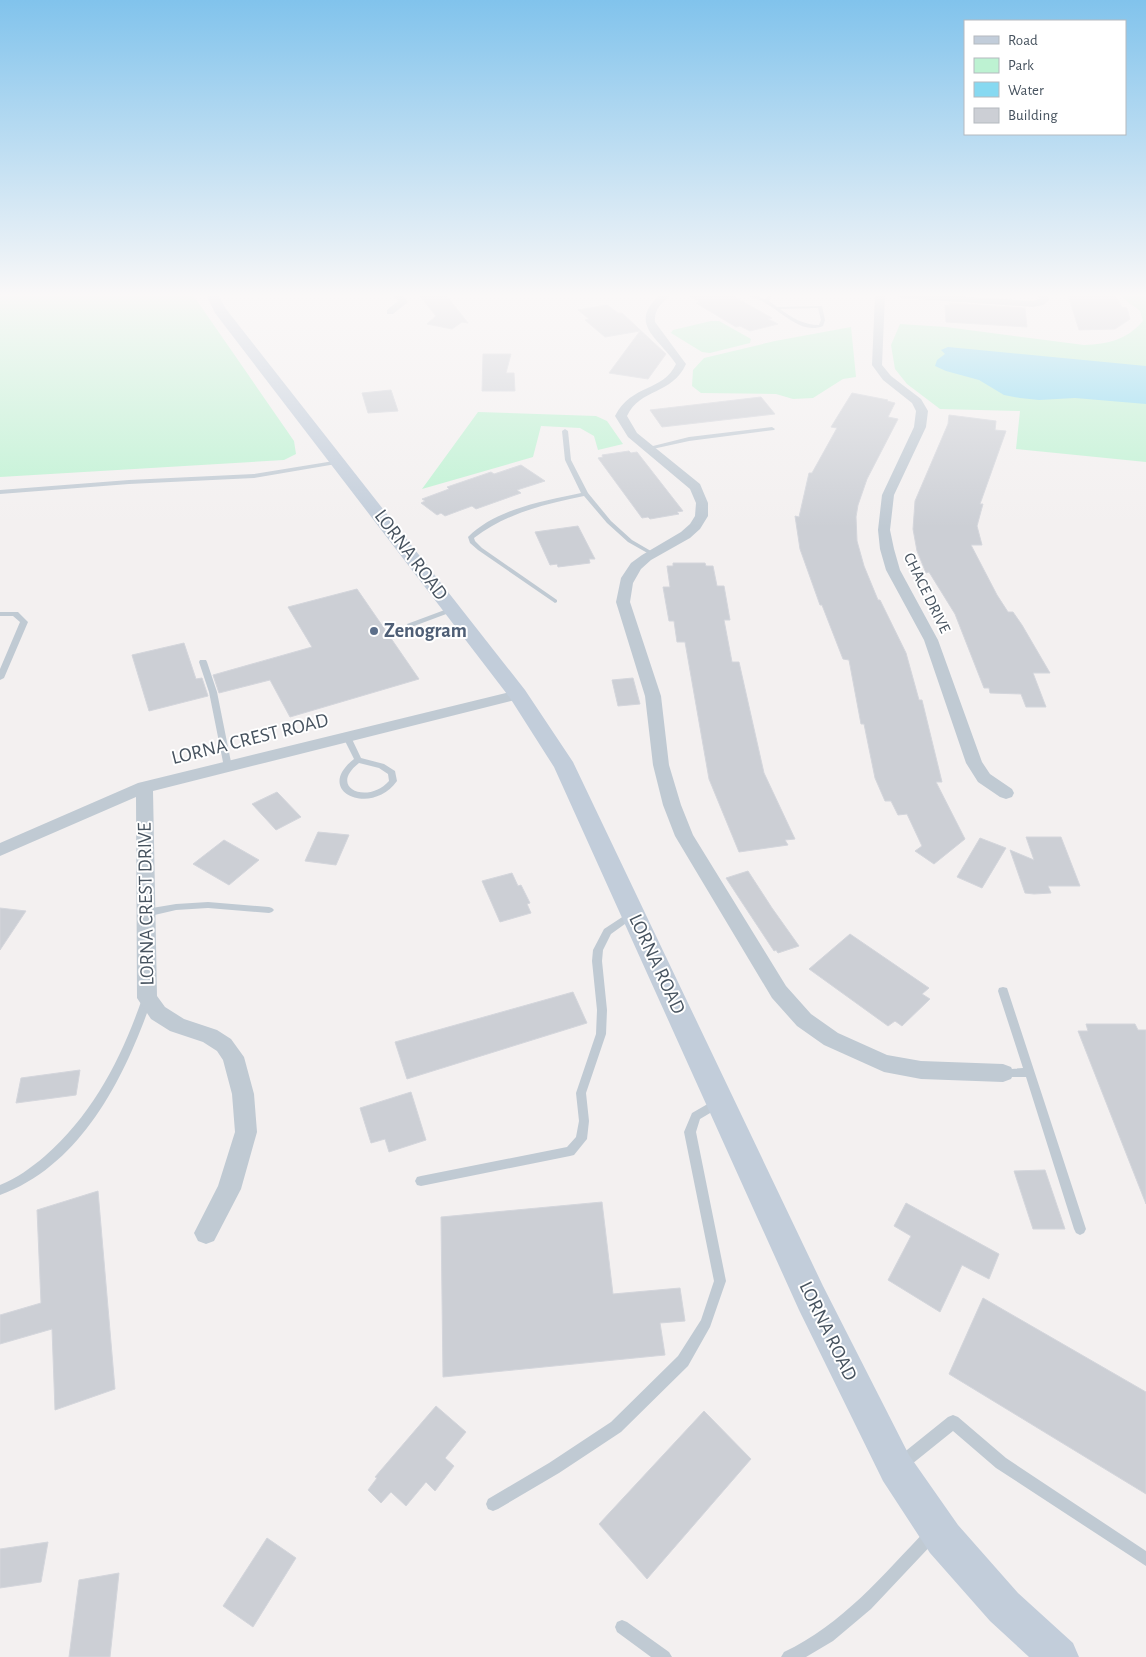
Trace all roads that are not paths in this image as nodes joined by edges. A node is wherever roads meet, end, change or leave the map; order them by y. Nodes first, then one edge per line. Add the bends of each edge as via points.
1 (269, 372) edge
2 (677, 372) edge
3 (883, 372) edge
4 (772, 429) dead end
5 (565, 431) dead end
6 (648, 448) junction
7 (340, 462) junction
8 (0, 492) edge
9 (585, 494) junction
10 (653, 554) junction
11 (555, 601) dead end
12 (453, 610) junction
13 (0, 614) edge
14 (411, 624) dead end
15 (203, 662) dead end
16 (0, 678) edge
17 (518, 695) junction
18 (347, 737) junction
19 (358, 760) junction
20 (228, 767) junction
21 (144, 787) junction
22 (1006, 793) dead end
23 (0, 850) edge
24 (269, 910) dead end
25 (633, 913) junction
26 (146, 914) junction
27 (1004, 991) dead end
28 (147, 998) junction
29 (1030, 1072) junction
30 (1003, 1073) joint
31 (721, 1102) junction
32 (421, 1181) dead end
33 (0, 1190) edge
34 (1080, 1229) dead end
35 (206, 1233) dead end
36 (896, 1468) junction
37 (493, 1504) dead end
38 (937, 1529) junction
39 (1146, 1558) edge
40 (622, 1627) dead end
41 (664, 1657) edge
42 (788, 1657) edge
43 (1059, 1657) edge

1 - 7 street, LORNA ROAD
2 - 6 street via 671,379 626,404 620,416 632,435
3 - 22 street, CHACE DRIVE via 917,401 922,411 920,427 888,496 884,530 893,570 931,640 974,763 984,778
4 - 6 lane via 689,439
5 - 9 lane via 568,460
6 - 10 street via 696,487 703,505 702,514 690,532
7 - 8 lane via 254,476
7 - 12 street, LORNA ROAD
9 - 10 lane via 630,541
9 - 11 lane via 531,507 477,531 471,537 480,549
10 - 30 street via 636,566 629,576 623,602 653,696 661,764 672,805 702,869 779,992 804,1020 831,1039 884,1062 921,1070
12 - 14 lane
12 - 17 street, LORNA ROAD
13 - 16 lane via 15,614 24,622
15 - 20 lane via 213,692
17 - 18 street, LORNA CREST ROAD
17 - 25 street, LORNA ROAD via 565,767
18 - 19 lane
18 - 20 street, LORNA CREST ROAD
19 - 19 lane via 390,768 394,779 388,788 368,797 360,797 348,790 343,784 343,775
20 - 21 street, LORNA CREST ROAD
21 - 23 street, LORNA CREST ROAD
21 - 26 street, LORNA CREST DRIVE
24 - 26 lane via 208,905 176,907
25 - 31 street, LORNA ROAD
25 - 32 lane via 607,932 598,950 601,1034 581,1093 584,1121 581,1140 570,1151
26 - 28 street, LORNA CREST DRIVE
27 - 29 lane
28 - 33 lane via 122,1066 83,1126 26,1177
28 - 35 street, LORNA CREST DRIVE via 158,1012 177,1025 210,1036 224,1045 233,1057 243,1094 246,1132 229,1189
29 - 30 lane
29 - 34 lane
31 - 36 street, LORNA ROAD via 811,1298
31 - 37 lane via 696,1116 690,1132 720,1281 706,1323 683,1361 616,1427
36 - 38 street, LORNA ROAD
36 - 39 lane via 954,1422 1001,1463
38 - 42 lane via 855,1614 805,1651
38 - 43 street, LORNA ROAD via 1004,1607
40 - 41 lane

